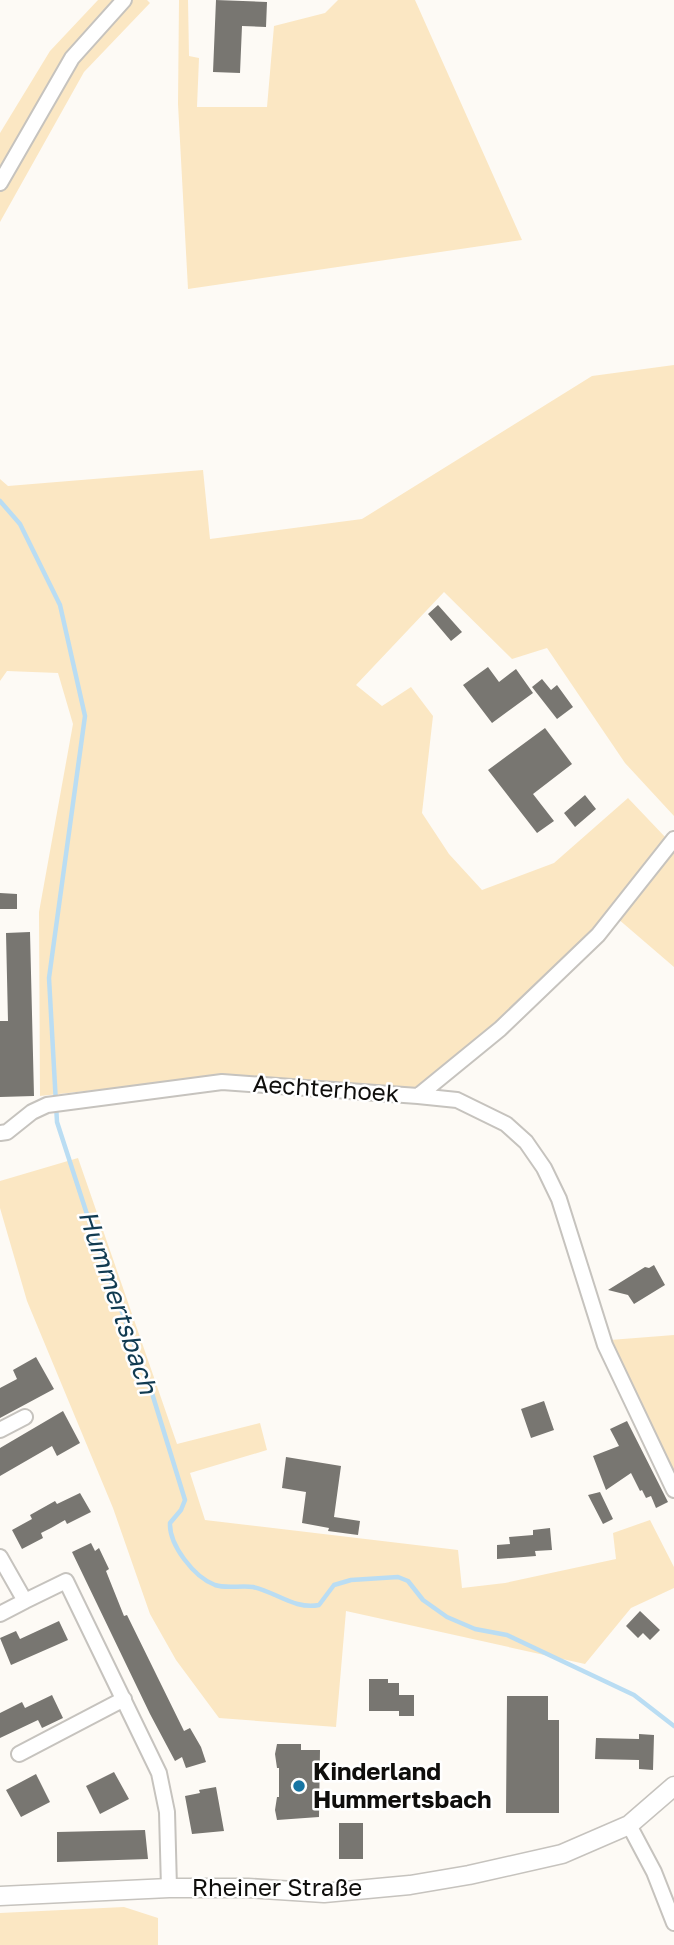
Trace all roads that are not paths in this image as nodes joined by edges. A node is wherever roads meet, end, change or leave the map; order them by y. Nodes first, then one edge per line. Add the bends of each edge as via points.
1 (124, 0) edge
2 (0, 183) edge
3 (674, 839) edge
4 (418, 1096) junction
5 (4, 1132) edge
6 (25, 1417) dead end
7 (0, 1430) edge
8 (674, 1490) edge
9 (0, 1557) edge
10 (25, 1601) junction
11 (0, 1615) edge
12 (124, 1699) junction
13 (19, 1754) dead end
14 (674, 1786) edge
15 (629, 1825) junction
16 (169, 1888) junction
17 (0, 1896) edge
18 (674, 1923) edge

1 - 2 street via 72,58
3 - 4 street, Aechterhoek via 598,935 500,1029
4 - 5 street, Aechterhoek via 222,1082 47,1105
4 - 8 street via 457,1100 506,1124 544,1168 559,1199 605,1345
6 - 7 street
9 - 10 street
10 - 11 street
10 - 12 street via 66,1581
12 - 13 street
12 - 16 street via 159,1773 167,1812
14 - 15 street, Rheiner Straße
15 - 16 street, Rheiner Straße via 562,1854 410,1885 324,1893
15 - 18 street
16 - 17 street, Rheiner Straße

